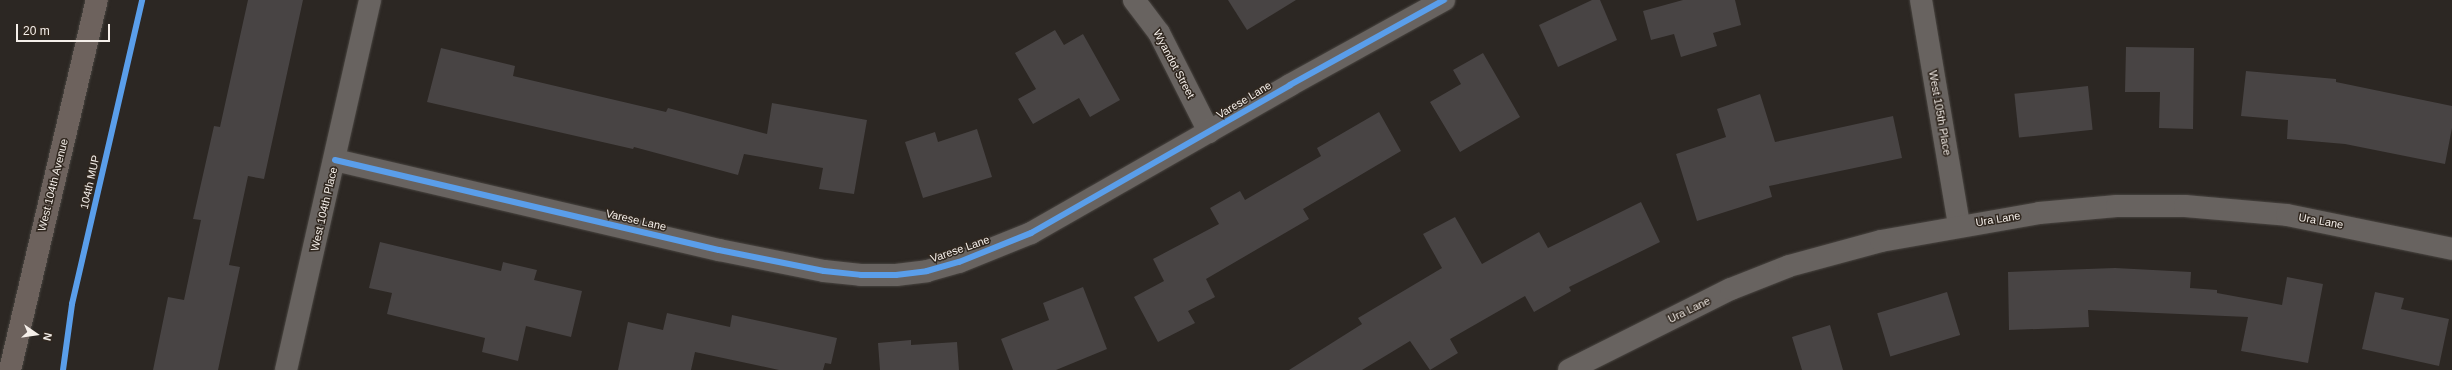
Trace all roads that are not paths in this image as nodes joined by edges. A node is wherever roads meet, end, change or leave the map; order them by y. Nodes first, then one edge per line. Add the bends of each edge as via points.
1 (97, 0) edge
2 (370, 0) edge
3 (1134, 0) edge
4 (1444, 0) edge
5 (1921, 0) edge
6 (1209, 132) junction
7 (335, 160) junction
8 (1959, 226) junction
9 (2452, 249) edge
10 (10, 370) edge
11 (286, 370) edge
12 (1569, 370) edge

1 - 10 main road, West 104th Avenue
2 - 7 street, West 104th Place
3 - 6 street, Wyandot Street via 1159,33
4 - 6 street, Varese Lane
5 - 8 street, West 105th Place
6 - 7 street, Varese Lane via 1031,233 959,262 896,275 824,271 719,250
7 - 11 street, West 104th Place
8 - 9 street, Ura Lane via 2039,213 2093,208 2185,206 2287,215
8 - 12 street, Ura Lane via 1881,242 1790,266 1731,289

